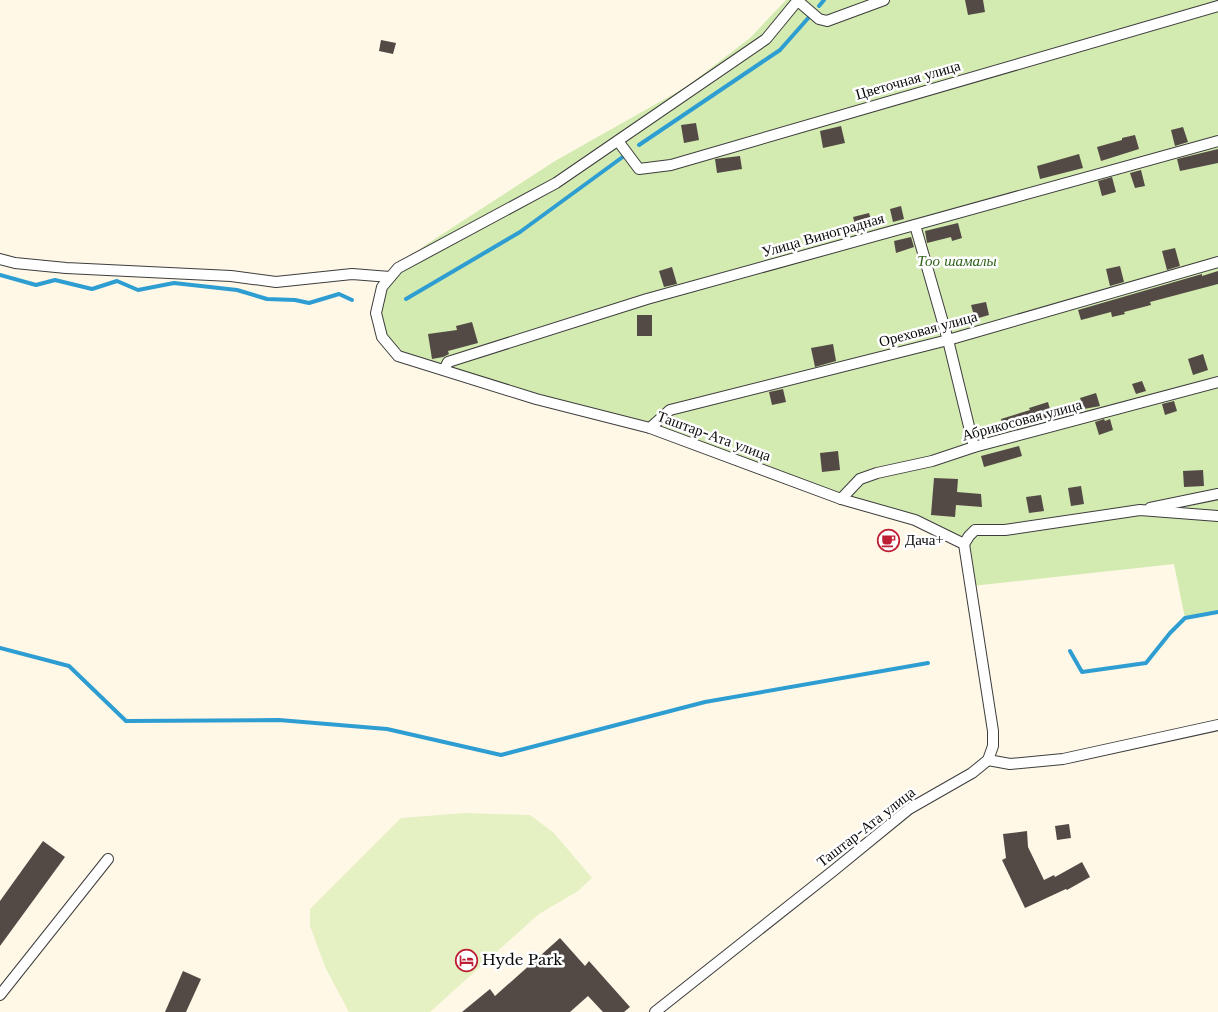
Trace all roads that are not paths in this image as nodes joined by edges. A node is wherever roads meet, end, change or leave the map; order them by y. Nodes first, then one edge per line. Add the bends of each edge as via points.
1 (798, 0) edge
2 (884, 0) edge
3 (1218, 6) edge
4 (618, 141) junction
5 (1218, 141) edge
6 (915, 225) junction
7 (0, 259) edge
8 (1218, 262) edge
9 (390, 277) junction
10 (948, 340) junction
11 (444, 370) junction
12 (1218, 382) edge
13 (650, 428) junction
14 (974, 447) junction
15 (1218, 494) edge
16 (841, 499) junction
17 (1140, 510) junction
18 (1218, 516) edge
19 (964, 544) junction
20 (1218, 724) edge
21 (988, 760) junction
22 (108, 859) dead end
23 (0, 995) edge
24 (654, 1012) edge

1 - 2 street via 819,19 827,21
1 - 4 street, Таштар-Ата улица via 766,40
3 - 4 street, Цветочная улица via 671,165 639,168
4 - 9 street, Таштар-Ата улица via 556,183 398,268
5 - 6 street, Улица Виноградная
6 - 10 street
6 - 11 street, Улица Виноградная via 647,299 448,362
7 - 9 street via 66,268 231,276 276,282 352,274
8 - 10 street, Ореховая улица
9 - 11 street, Таштар-Ата улица via 382,287 376,313 382,337 398,356
10 - 13 street, Ореховая улица via 670,410
10 - 14 street
11 - 13 street, Таштар-Ата улица via 536,399
12 - 14 street, Абрикосовая улица
13 - 16 street, Таштар-Ата улица
14 - 16 street, Абрикосовая улица via 932,461 877,472 860,479
15 - 17 street
16 - 19 street, Таштар-Ата улица via 915,520
17 - 18 street
17 - 19 street via 1005,530 975,530
19 - 21 street via 994,731
20 - 21 street via 1063,759 1010,764
21 - 24 street, Таштар-Ата улица via 972,773 909,809
22 - 23 street

